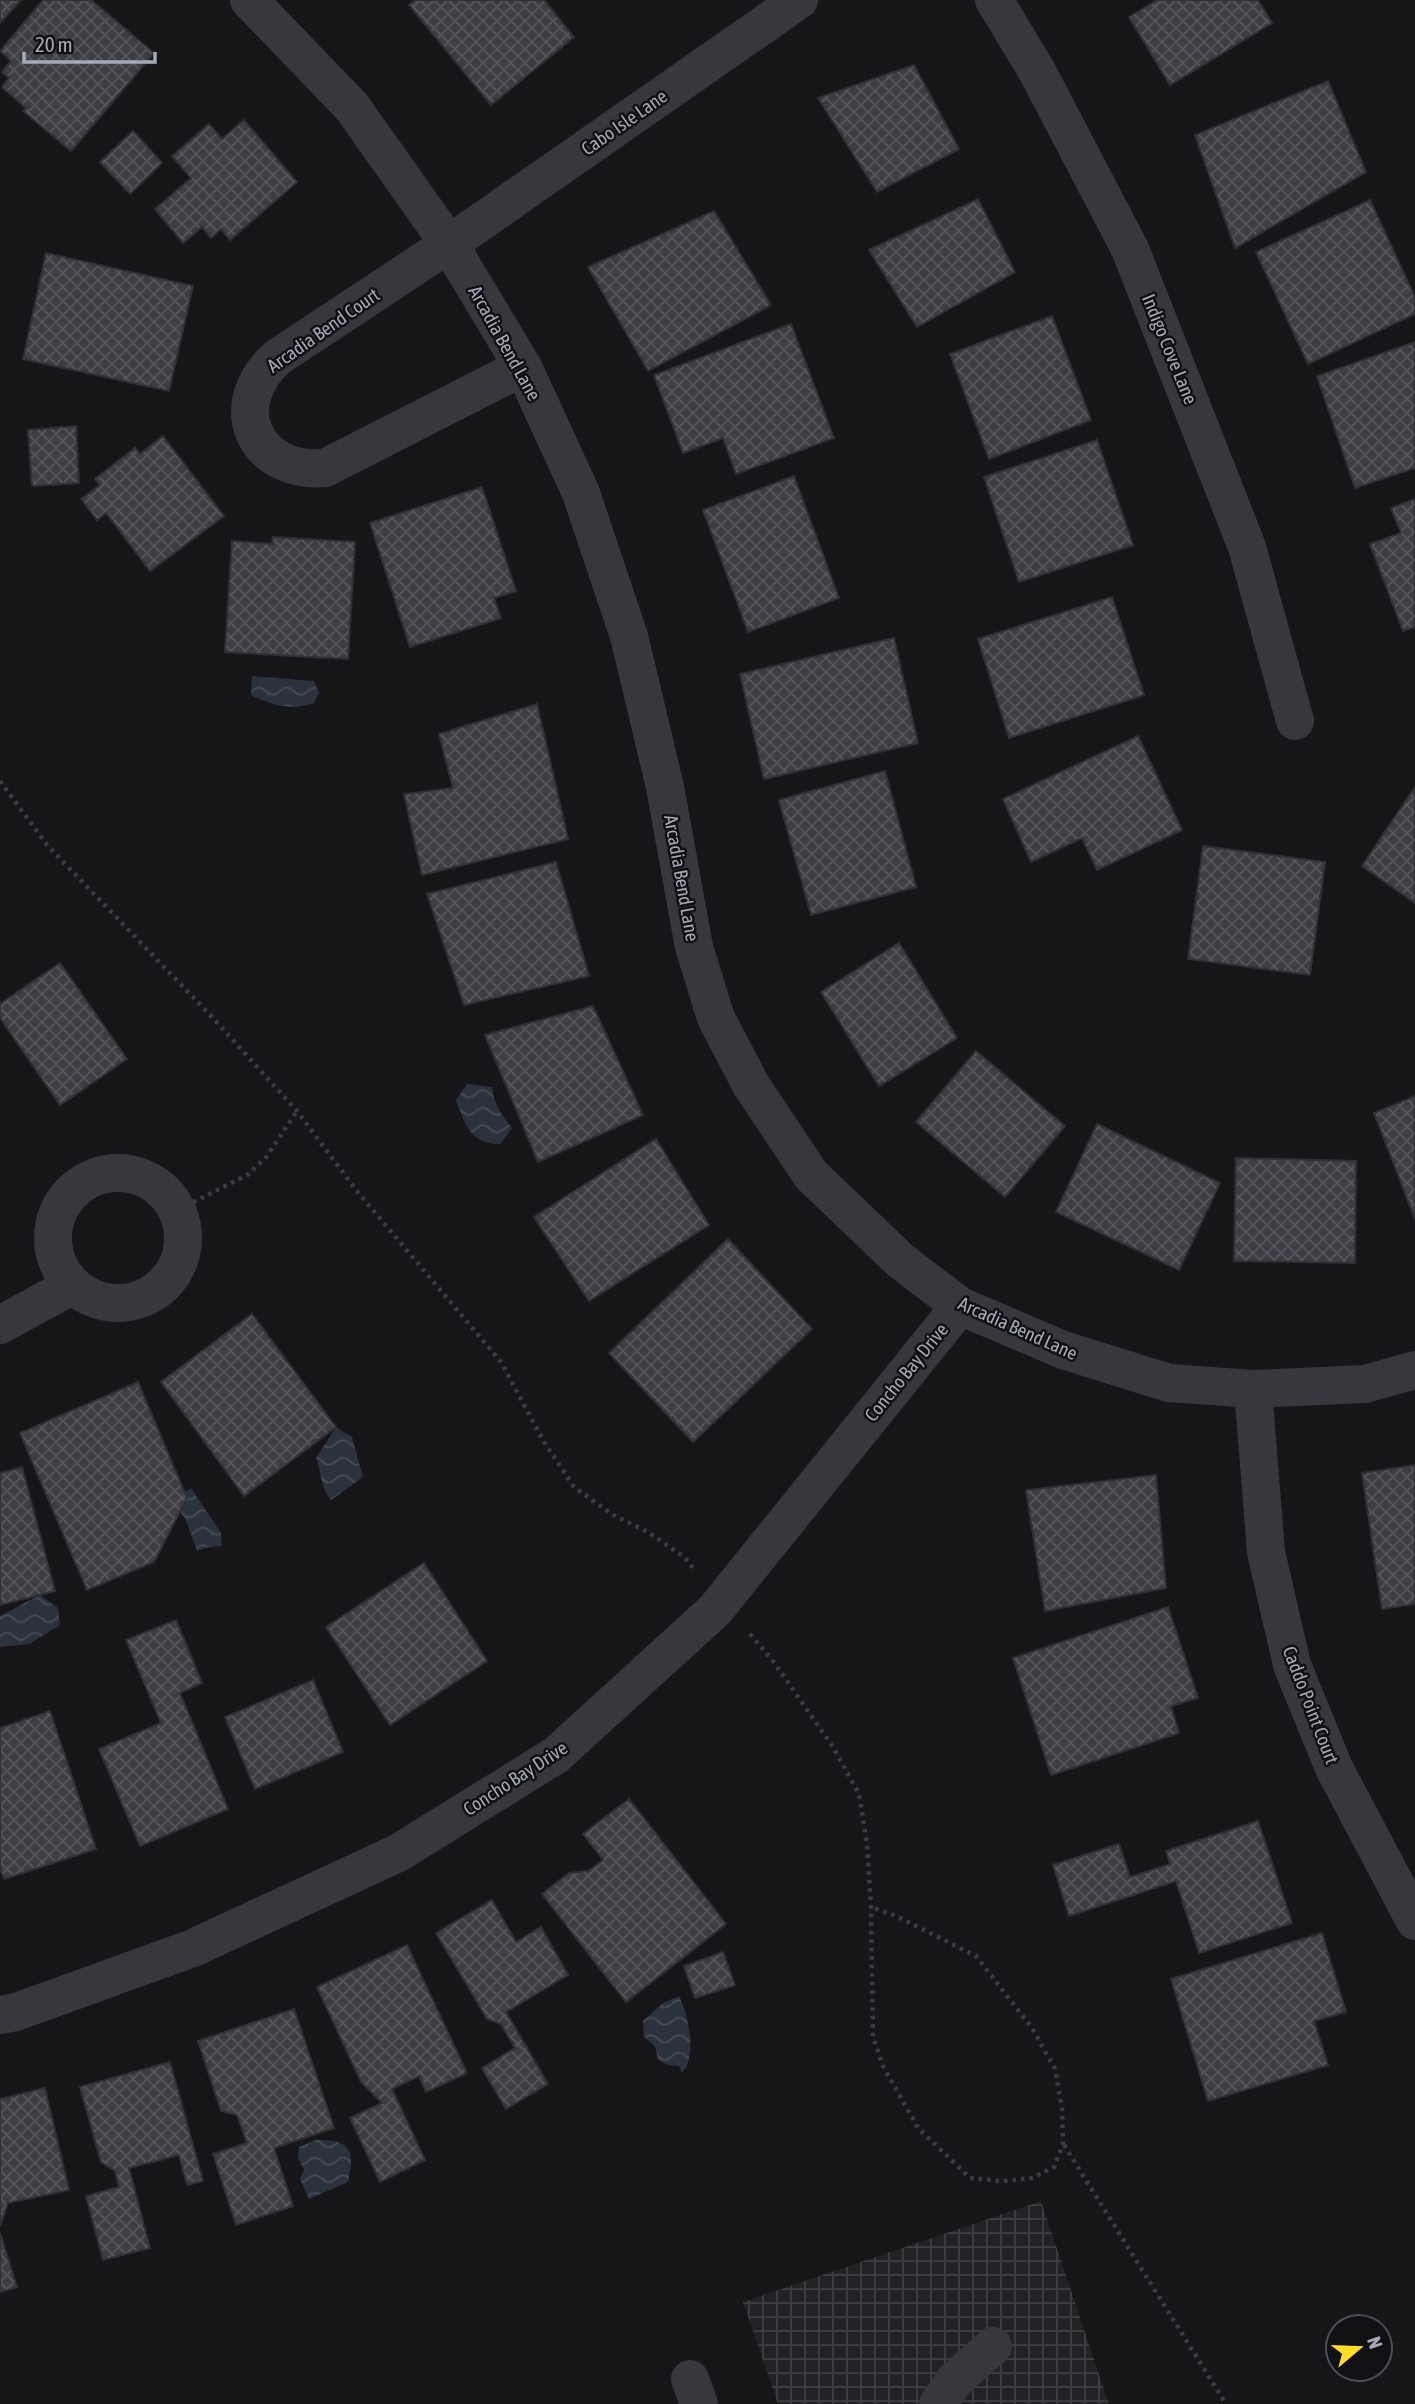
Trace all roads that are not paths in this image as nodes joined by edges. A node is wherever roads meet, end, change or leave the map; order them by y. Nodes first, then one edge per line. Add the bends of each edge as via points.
1 (249, 0) edge
2 (799, 0) edge
3 (994, 0) edge
4 (449, 244) junction
5 (523, 368) junction
6 (1295, 721) dead end
7 (73, 1284) junction
8 (960, 1306) junction
9 (0, 1325) edge
10 (1415, 1370) edge
11 (1253, 1389) junction
12 (1415, 1921) edge
13 (0, 2015) edge
14 (993, 2346) dead end
15 (939, 2404) edge

1 - 4 street, Arcadia Bend Lane via 352,107
2 - 4 street, Cabo Isle Lane
3 - 6 street, Indigo Cove Lane via 1038,73 1130,249 1247,547
4 - 5 street, Arcadia Bend Lane
4 - 5 street, Arcadia Bend Court via 264,370 250,405 258,441 288,465 306,470 325,468
5 - 8 street, Arcadia Bend Lane via 581,493 629,636 665,787 694,947 716,1018 751,1084 811,1175 901,1261
7 - 7 street via 54,1248 54,1227 73,1192 90,1179 130,1174 165,1193 178,1210 184,1233 172,1275 156,1292 136,1301 113,1303 92,1298
7 - 9 street
8 - 11 street, Arcadia Bend Lane via 1063,1350 1169,1383
8 - 13 street, Concho Bay Drive via 721,1601 556,1755 398,1853 193,1948
10 - 11 street, Arcadia Bend Lane via 1365,1384
11 - 12 street, Caddo Point Court via 1266,1552 1292,1665 1334,1768
14 - 15 street via 955,2379

